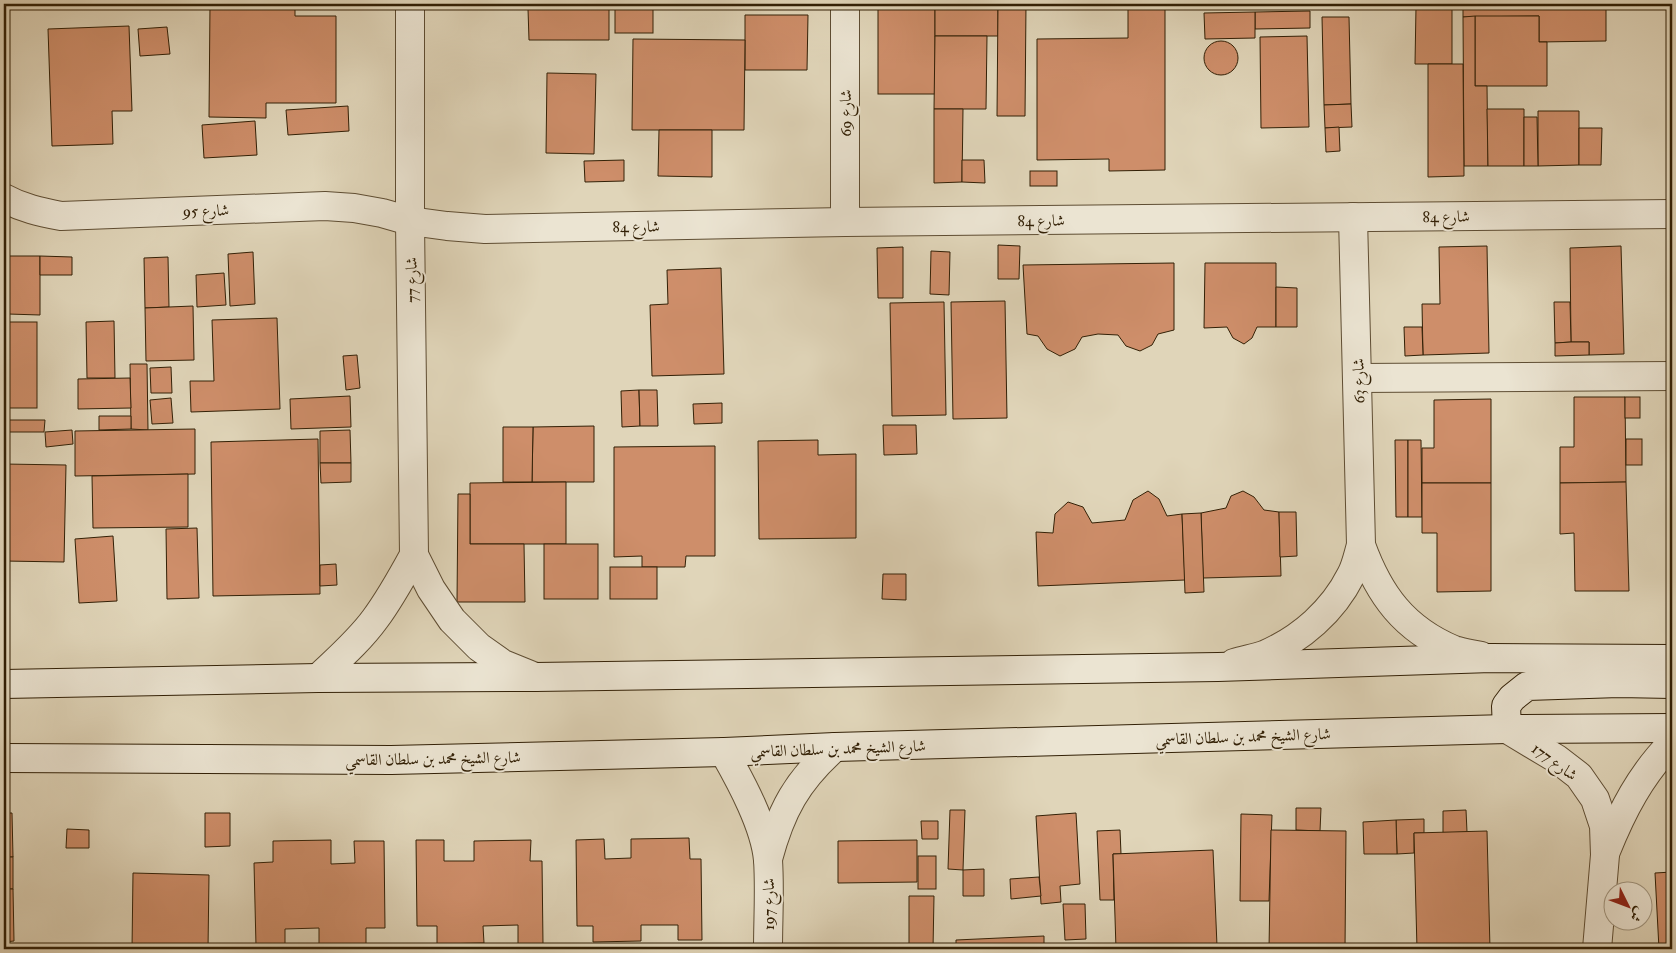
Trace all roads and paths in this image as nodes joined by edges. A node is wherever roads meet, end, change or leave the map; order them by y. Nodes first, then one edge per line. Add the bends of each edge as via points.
1 (410, 4) edge
2 (844, 4) edge
3 (4, 198) edge
4 (1672, 214) edge
5 (1353, 217) junction
6 (410, 221) junction
7 (845, 222) junction
8 (1672, 376) edge
9 (1358, 378) junction
10 (1361, 545) junction
11 (414, 555) junction
12 (1491, 658) junction
13 (1672, 659) edge
14 (1218, 666) junction
15 (535, 677) junction
16 (318, 678) junction
17 (4, 684) edge
18 (1672, 684) edge
19 (1507, 728) junction
20 (1672, 728) edge
21 (1672, 743) edge
22 (835, 747) junction
23 (724, 752) junction
24 (4, 758) edge
25 (1605, 855) junction
26 (768, 859) junction
27 (768, 949) edge
28 (1597, 949) edge

1 - 6 street, شارع 77
2 - 7 street, شارع 69
3 - 6 street, شارع 95 via 38,212 61,216 325,206 354,208
4 - 5 street, شارع 84
5 - 7 street, شارع 84
5 - 9 street, شارع 63
6 - 7 street, شارع 84 via 485,229
6 - 11 street, شارع 77
8 - 9 street
9 - 10 street, شارع 63
10 - 12 street, شارع 63 via 1371,573 1386,598 1406,620 1430,638 1456,650
10 - 14 street, شارع 63 via 1351,574 1335,601 1314,624 1290,642 1262,655
11 - 15 street, شارع 77 via 452,620 479,647 503,664
11 - 16 street, شارع 77 via 374,621
12 - 13 street
12 - 14 street
14 - 15 street
15 - 16 street
16 - 17 street
18 - 19 street via 1527,686 1506,706
19 - 20 street, شارع الشيخ محمد بن سلطان القاسمي
19 - 22 street, شارع الشيخ محمد بن سلطان القاسمي
19 - 25 street, شارع 177 via 1579,776 1595,799 1604,826
21 - 25 street via 1637,786
22 - 23 street, شارع الشيخ محمد بن سلطان القاسمي
22 - 26 street via 815,765 784,809
23 - 24 street, شارع الشيخ محمد بن سلطان القاسمي via 391,760
23 - 26 street via 755,815
25 - 28 street, شارع 177
26 - 27 street, شارع 197

